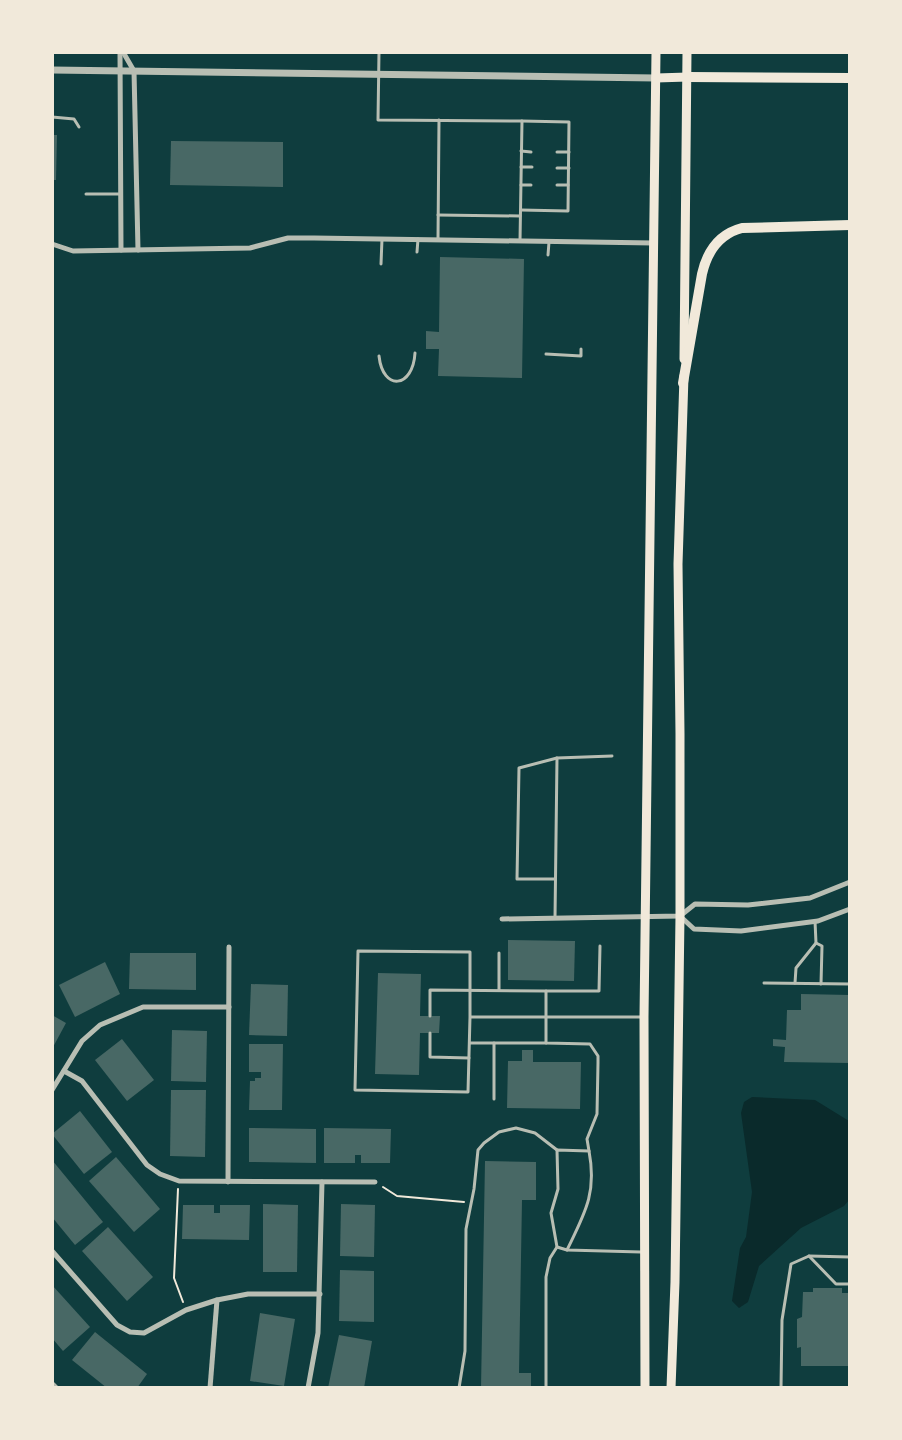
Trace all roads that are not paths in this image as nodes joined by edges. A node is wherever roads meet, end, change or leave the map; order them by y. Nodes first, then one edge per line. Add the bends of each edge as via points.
1 (122, 52) edge
2 (379, 52) edge
3 (656, 52) edge
4 (687, 52) edge
5 (52, 70) edge
6 (134, 71) junction
7 (120, 72) junction
8 (378, 75) junction
9 (688, 77) junction
10 (656, 78) junction
11 (849, 78) edge
12 (52, 117) edge
13 (439, 120) junction
14 (522, 121) junction
15 (79, 127) dead end
16 (521, 151) junction
17 (531, 152) dead end
18 (557, 152) dead end
19 (569, 152) junction
20 (521, 167) junction
21 (532, 167) dead end
22 (557, 168) dead end
23 (569, 168) junction
24 (521, 185) junction
25 (531, 185) dead end
26 (557, 185) dead end
27 (568, 185) junction
28 (86, 194) dead end
29 (121, 194) junction
30 (521, 210) junction
31 (438, 215) junction
32 (520, 216) junction
33 (849, 225) edge
34 (382, 239) junction
35 (418, 239) junction
36 (438, 240) junction
37 (520, 241) junction
38 (549, 242) junction
39 (653, 243) junction
40 (52, 244) edge
41 (122, 250) junction
42 (138, 250) junction
43 (417, 252) dead end
44 (548, 255) dead end
45 (381, 264) dead end
46 (581, 349) dead end
47 (415, 354) dead end
48 (546, 354) dead end
49 (379, 356) dead end
50 (683, 383) junction
51 (612, 756) dead end
52 (557, 758) junction
53 (555, 879) junction
54 (849, 882) edge
55 (849, 909) edge
56 (647, 916) junction
57 (680, 916) junction
58 (555, 918) junction
59 (502, 919) dead end
60 (816, 921) junction
61 (816, 942) junction
62 (600, 946) dead end
63 (229, 947) dead end
64 (499, 953) dead end
65 (764, 982) dead end
66 (795, 983) junction
67 (821, 984) junction
68 (849, 984) edge
69 (470, 990) junction
70 (499, 990) junction
71 (546, 991) junction
72 (229, 1007) junction
73 (547, 1015) junction
74 (430, 1016) dead end
75 (470, 1017) junction
76 (644, 1017) junction
77 (430, 1033) dead end
78 (494, 1043) junction
79 (546, 1043) junction
80 (469, 1044) junction
81 (469, 1058) junction
82 (64, 1071) junction
83 (52, 1090) edge
84 (494, 1100) dead end
85 (557, 1150) junction
86 (589, 1151) junction
87 (228, 1182) junction
88 (322, 1182) junction
89 (375, 1182) road end
90 (557, 1247) junction
91 (567, 1250) junction
92 (52, 1251) edge
93 (644, 1252) junction
94 (809, 1256) junction
95 (849, 1257) edge
96 (849, 1284) edge
97 (320, 1294) junction
98 (217, 1300) junction
99 (210, 1388) edge
100 (308, 1388) edge
101 (459, 1388) edge
102 (546, 1388) edge
103 (645, 1388) edge
104 (671, 1388) edge
105 (781, 1388) edge

1 - 6 street
1 - 7 street
2 - 8 lane
3 - 10 highway
4 - 9 highway
5 - 7 street
6 - 7 street
6 - 8 street
6 - 42 street
7 - 29 street
8 - 10 street
8 - 13 lane via 378,120
9 - 10 highway
9 - 11 highway
9 - 50 highway
10 - 39 highway
12 - 15 lane via 74,118
13 - 14 lane
13 - 31 lane
14 - 16 lane
14 - 19 lane via 569,122
16 - 17 lane
16 - 20 lane
18 - 19 lane
19 - 23 lane
20 - 21 lane
20 - 24 lane
22 - 23 lane
23 - 27 lane
24 - 25 lane
24 - 30 lane
26 - 27 lane
27 - 30 lane via 568,211
28 - 29 lane
29 - 41 street
30 - 32 lane
31 - 32 lane
31 - 36 lane
32 - 37 lane
33 - 50 highway via 742,228 728,233 716,244 702,274
34 - 35 street
34 - 42 street via 288,238 250,248
34 - 45 lane
35 - 36 street
35 - 43 lane
36 - 37 street
37 - 38 street
38 - 39 street
38 - 44 lane
39 - 56 highway
40 - 41 street via 73,250
41 - 42 street
46 - 48 lane via 580,356
47 - 49 lane via 412,372 394,381 383,374
50 - 57 highway via 677,606
51 - 52 lane
52 - 53 lane
52 - 53 lane via 519,768 517,879
53 - 58 lane
54 - 57 street via 810,898 748,905 694,904
55 - 60 street
56 - 57 street
56 - 58 street
56 - 76 highway
57 - 60 street via 694,929 741,931
57 - 104 highway
58 - 59 street
60 - 61 lane
61 - 66 lane via 796,968
61 - 67 lane via 822,945
62 - 71 lane via 599,991
63 - 72 street
64 - 70 lane
65 - 66 lane
66 - 67 lane
67 - 68 lane
69 - 70 lane
69 - 74 lane via 430,990
69 - 75 lane
69 - 81 lane via 470,952 358,951 355,1090 468,1092
70 - 71 lane
71 - 73 lane
72 - 82 street via 143,1007 100,1025 82,1041
72 - 87 street
73 - 75 lane
73 - 76 lane
73 - 79 lane
75 - 80 lane
76 - 93 highway
77 - 81 lane via 430,1057
78 - 79 lane
78 - 80 lane
78 - 84 lane
79 - 86 lane via 590,1044 598,1056 597,1114 587,1139
80 - 81 lane
82 - 83 street
82 - 87 street via 82,1082 147,1165 160,1174 179,1181
85 - 86 lane
85 - 90 lane via 558,1189 551,1213
85 - 101 lane via 535,1133 516,1128 490,1137 478,1150 466,1229 465,1351
86 - 91 lane via 590,1199
87 - 88 street
88 - 89 street
88 - 97 street
90 - 91 lane
90 - 102 lane via 546,1277
91 - 93 lane
92 - 98 street via 117,1325 130,1332 144,1333 186,1310
93 - 103 highway
94 - 95 lane
94 - 96 lane via 836,1284
94 - 105 lane via 791,1264 782,1320
97 - 98 street via 248,1294
97 - 100 street
98 - 99 street

